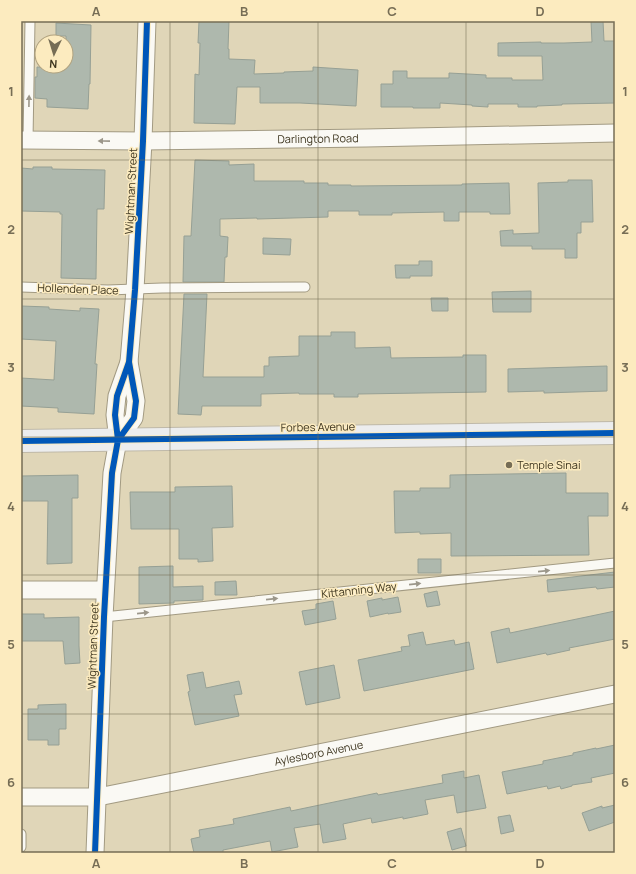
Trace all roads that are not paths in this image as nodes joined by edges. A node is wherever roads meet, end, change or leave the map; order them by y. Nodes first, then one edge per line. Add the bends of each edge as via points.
1 (30, 21) edge
2 (147, 21) edge
3 (615, 133) edge
4 (25, 140) edge
5 (144, 141) junction
6 (21, 287) edge
7 (305, 287) dead end
8 (135, 290) junction
9 (615, 433) edge
10 (118, 440) junction
11 (21, 441) edge
12 (615, 563) edge
13 (21, 590) edge
14 (105, 590) junction
15 (104, 617) junction
16 (615, 694) edge
17 (21, 797) edge
18 (98, 797) junction
19 (21, 834) edge
20 (21, 848) edge
21 (95, 853) edge

4 -> 1 lane
2 - 5 street, Wightman Street
3 - 5 street, Darlington Road
5 -> 4 street, Darlington Road
5 - 8 street, Wightman Street
6 - 8 lane, Hollenden Place
7 - 8 lane, Hollenden Place
8 - 10 street, Wightman Street via 129,362 117,396 115,415
9 - 10 main road, Forbes Avenue
10 - 11 main road, Forbes Avenue
10 - 14 street, Wightman Street via 112,473
15 -> 12 lane, Kittanning Way
13 - 14 street
14 - 15 street, Wightman Street
15 - 18 street, Wightman Street
16 - 18 street, Aylesboro Avenue
17 - 18 street, Aylesboro Avenue
18 - 21 street, Wightman Street
19 - 20 lane

